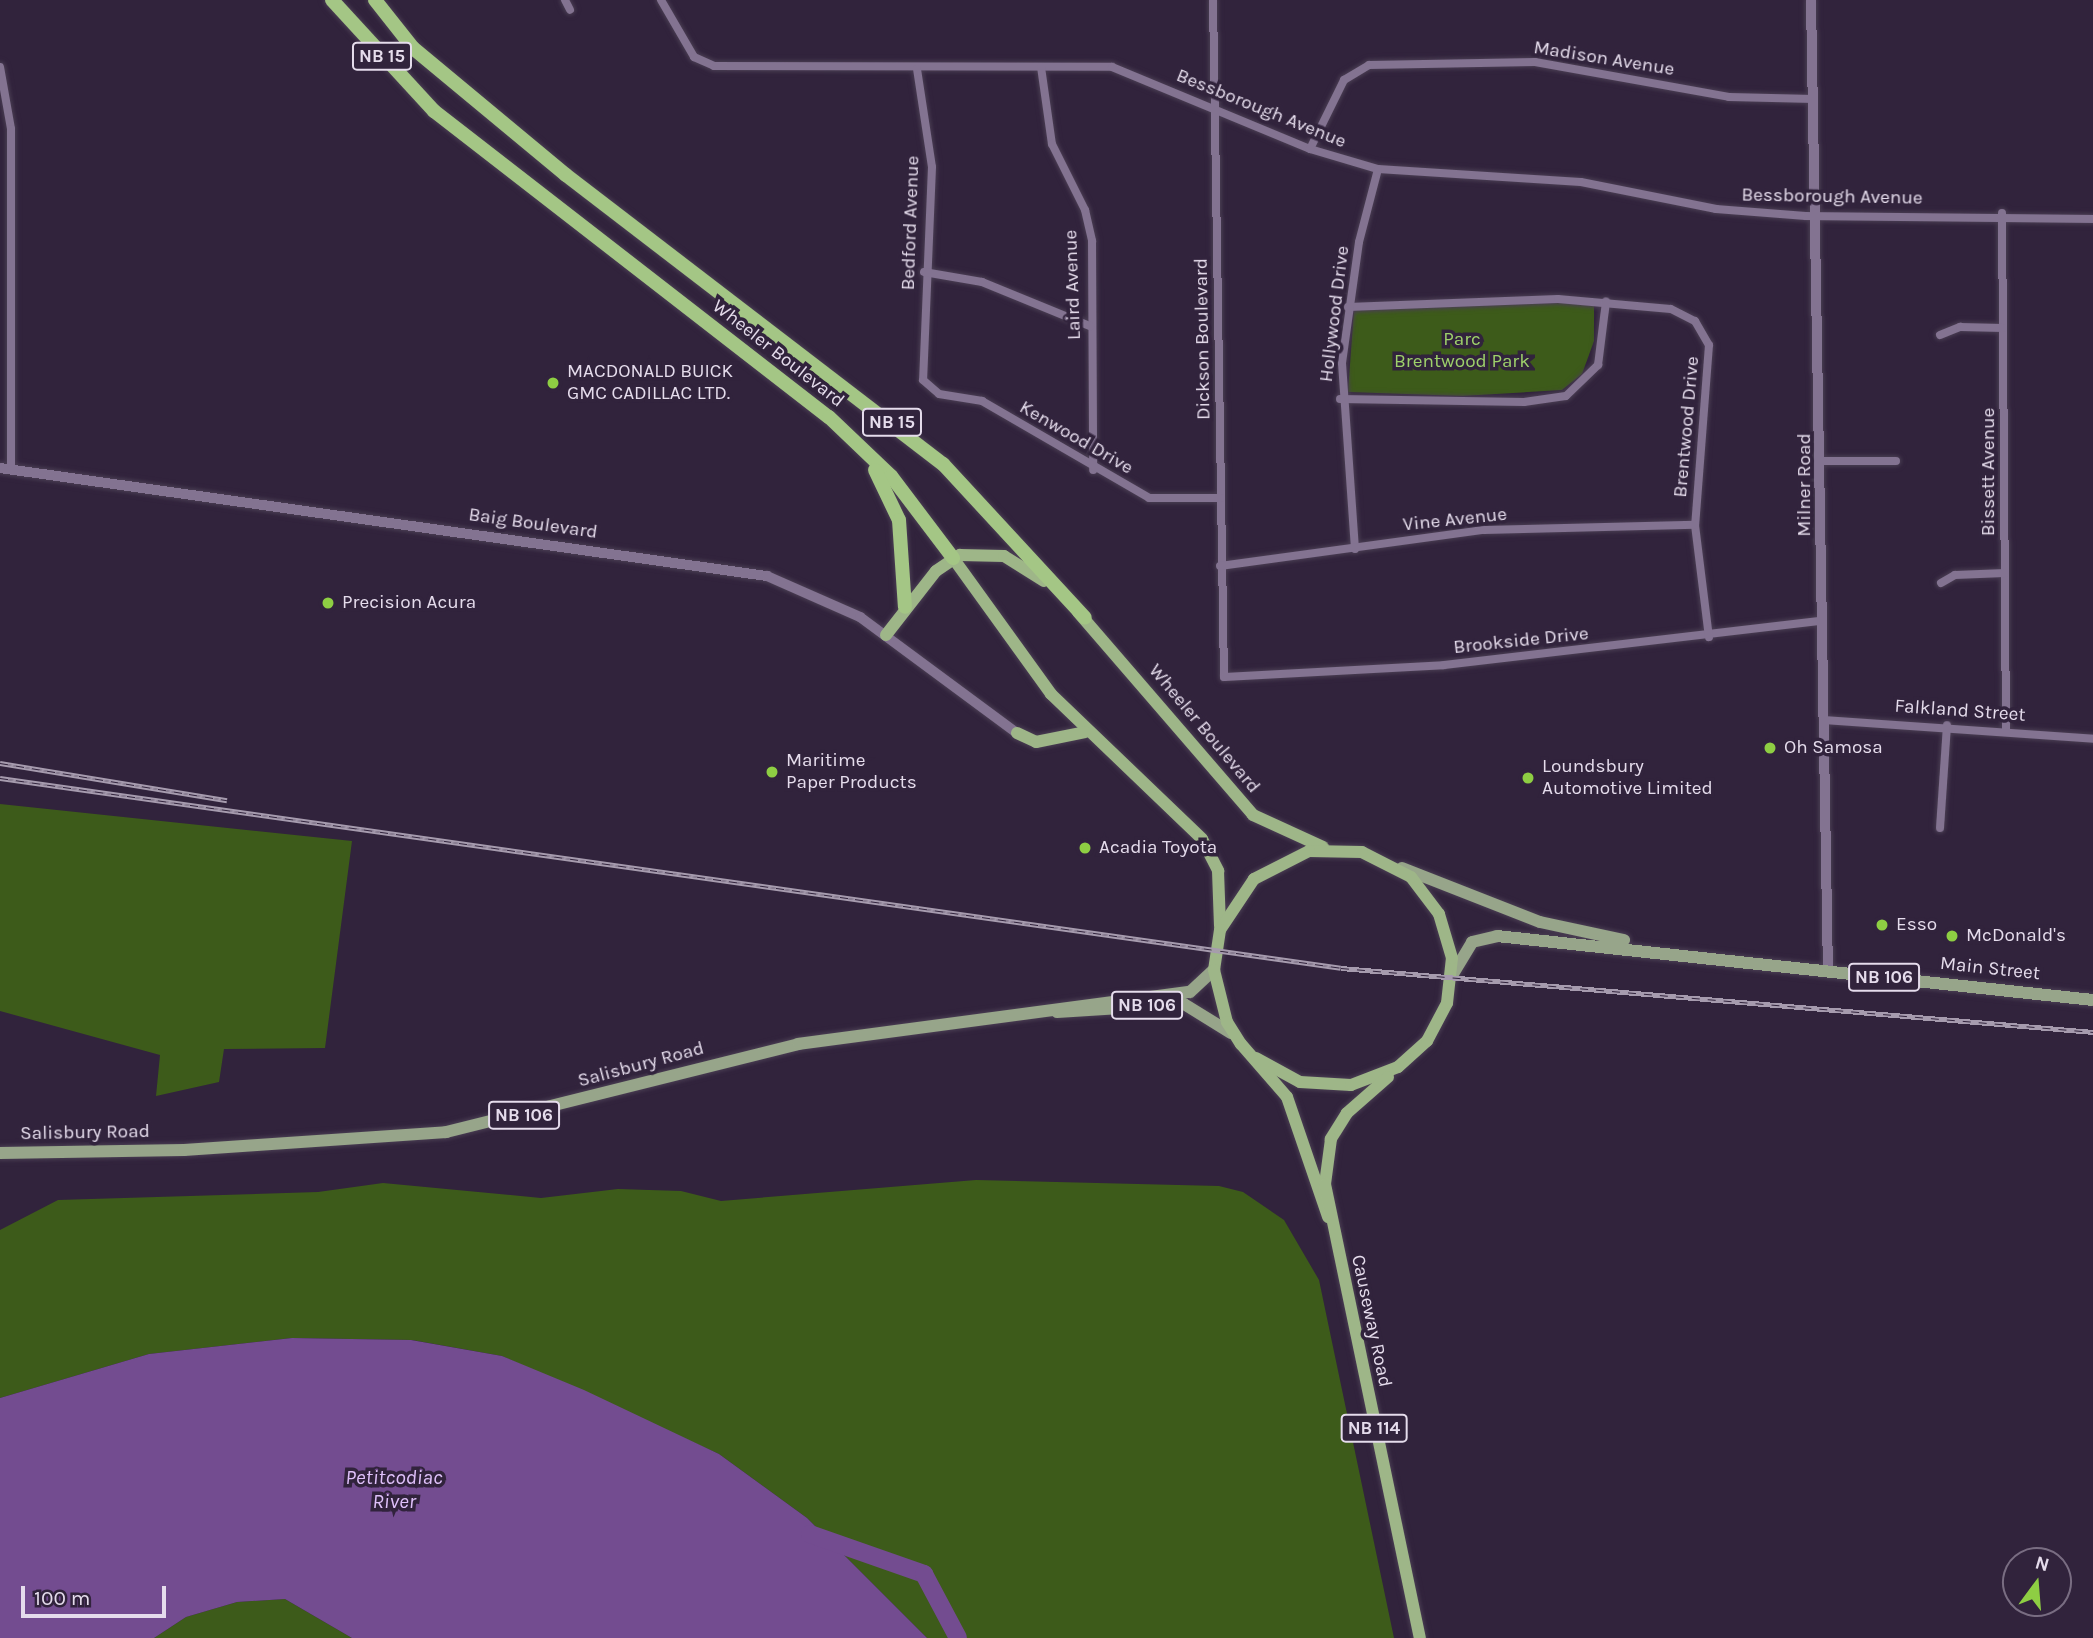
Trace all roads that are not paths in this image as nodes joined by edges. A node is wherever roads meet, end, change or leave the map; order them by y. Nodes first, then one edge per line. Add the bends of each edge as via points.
1 (320, 0) edge
2 (332, 0) edge
3 (375, 0) edge
4 (384, 0) edge
5 (565, 0) edge
6 (661, 0) edge
7 (1213, 0) edge
8 (1811, 0) edge
9 (570, 10) dead end
10 (1041, 66) junction
11 (0, 68) edge
12 (917, 69) junction
13 (444, 74) junction
14 (1814, 99) junction
15 (1215, 108) junction
16 (434, 111) junction
17 (1310, 149) junction
18 (0, 164) edge
19 (12, 166) junction
20 (1378, 169) junction
21 (2002, 213) junction
22 (1818, 216) junction
23 (2093, 219) edge
24 (924, 272) junction
25 (1606, 302) junction
26 (1348, 307) junction
27 (1090, 326) junction
28 (2003, 328) junction
29 (1940, 335) dead end
30 (923, 380) joint
31 (1340, 398) junction
32 (846, 433) junction
33 (1823, 461) junction
34 (1896, 461) dead end
35 (5, 469) edge
36 (1093, 470) junction
37 (1221, 498) junction
38 (1695, 525) junction
39 (1355, 549) junction
40 (953, 558) junction
41 (1220, 566) junction
42 (2005, 573) junction
43 (1941, 583) dead end
44 (905, 607) junction
45 (1085, 618) junction
46 (1821, 621) junction
47 (886, 635) junction
48 (1709, 637) junction
49 (1224, 677) joint
50 (1824, 720) junction
51 (1947, 725) junction
52 (2006, 730) junction
53 (1085, 732) junction
54 (1017, 733) joint
55 (2093, 739) edge
56 (1940, 828) dead end
57 (1330, 849) junction
58 (1391, 864) junction
59 (1220, 930) junction
60 (1675, 951) junction
61 (1214, 970) junction
62 (1828, 971) junction
63 (1452, 981) junction
64 (2093, 1000) edge
65 (1039, 1010) junction
66 (1241, 1044) junction
67 (1256, 1058) junction
68 (1398, 1067) junction
69 (0, 1153) edge
70 (1328, 1217) junction
71 (1420, 1638) edge

1 - 16 highway
2 - 16 highway, Wheeler Boulevard / NB 15
3 - 13 highway, Wheeler Boulevard / NB 15
4 - 13 highway
5 - 9 street
6 - 12 street, Bessborough Avenue via 694,57 714,66
7 - 15 street, Dickson Boulevard
8 - 14 street, Milner Road
10 - 12 street, Bessborough Avenue
10 - 15 street, Bessborough Avenue via 1112,67
10 - 27 street, Laird Avenue via 1052,144 1085,210 1091,241
11 - 19 street
12 - 24 street, Bedford Avenue via 932,167
13 - 45 highway, Wheeler Boulevard / NB 15 via 935,457
14 - 17 street, Madison Avenue via 1729,97 1535,62 1369,65 1344,80
14 - 22 street, Milner Road
15 - 17 street, Bessborough Avenue
15 - 37 street, Dickson Boulevard
16 - 32 highway, Wheeler Boulevard / NB 15
17 - 20 street, Bessborough Avenue
18 - 19 street
19 - 35 street
20 - 22 street, Bessborough Avenue via 1581,182 1716,209
20 - 26 street, Hollywood Drive
21 - 22 street, Bessborough Avenue
21 - 23 street, Bessborough Avenue
21 - 28 street, Bissett Avenue
22 - 33 street, Milner Road
24 - 27 street via 982,282
24 - 30 street, Bedford Avenue
25 - 26 street, Brentwood Drive
25 - 31 street via 1598,365 1566,396 1524,402
25 - 38 street, Brentwood Drive via 1671,309 1695,321 1709,345
26 - 31 street, Hollywood Drive
27 - 36 street, Laird Avenue
28 - 29 street via 1960,327
28 - 42 street, Bissett Avenue
30 - 36 street, Kenwood Drive via 939,394 982,401
31 - 39 street, Hollywood Drive
32 - 40 highway, Wheeler Boulevard / NB 15 via 891,476
32 - 44 highway via 895,505 906,561
33 - 34 street
33 - 46 street, Milner Road
35 - 47 street, Baig Boulevard via 745,571 823,597
36 - 37 street, Kenwood Drive via 1149,498
37 - 41 street, Dickson Boulevard
38 - 39 street, Vine Avenue via 1484,530
38 - 48 street, Brentwood Drive
39 - 41 street, Vine Avenue
40 - 44 highway
40 - 45 highway via 982,553 1012,559
40 - 53 highway, Wheeler Boulevard / NB 15
41 - 49 street, Dickson Boulevard
42 - 43 street via 1955,575
42 - 52 street, Bissett Avenue
44 - 47 highway
45 - 57 highway, Wheeler Boulevard / NB 15 via 1253,815 1278,832
46 - 48 street, Brookside Drive
46 - 50 street, Milner Road
47 - 54 street, Baig Boulevard
48 - 49 street, Brookside Drive via 1444,665
50 - 51 street, Falkland Street
50 - 62 street, Milner Road
51 - 52 street, Falkland Street
51 - 56 street
52 - 55 street, Falkland Street
53 - 54 highway via 1037,742
53 - 59 highway, Wheeler Boulevard / NB 15 via 1208,846 1218,871
57 - 58 highway
57 - 59 highway via 1270,866 1240,894
58 - 60 main road, Main Street / NB 106 via 1540,922
58 - 63 highway via 1439,914
59 - 61 highway
60 - 62 main road, Main Street / NB 106
60 - 63 main road, Main Street / NB 106 via 1482,937 1463,950
61 - 65 main road, Salisbury Road / NB 106 via 1190,992
61 - 66 highway via 1217,997
62 - 64 main road, Main Street / NB 106
63 - 68 highway via 1439,1023
65 - 66 main road, Salisbury Road / NB 106 via 1074,1013 1184,1004 1219,1020
65 - 69 main road, Salisbury Road / NB 106 via 798,1044 446,1132 184,1150
66 - 67 highway
67 - 68 highway via 1277,1072 1325,1086 1376,1079
67 - 70 highway, Causeway Road / NB 114 via 1297,1118
68 - 70 highway, Causeway Road / NB 114 via 1347,1113 1331,1139
70 - 71 highway, Causeway Road / NB 114

